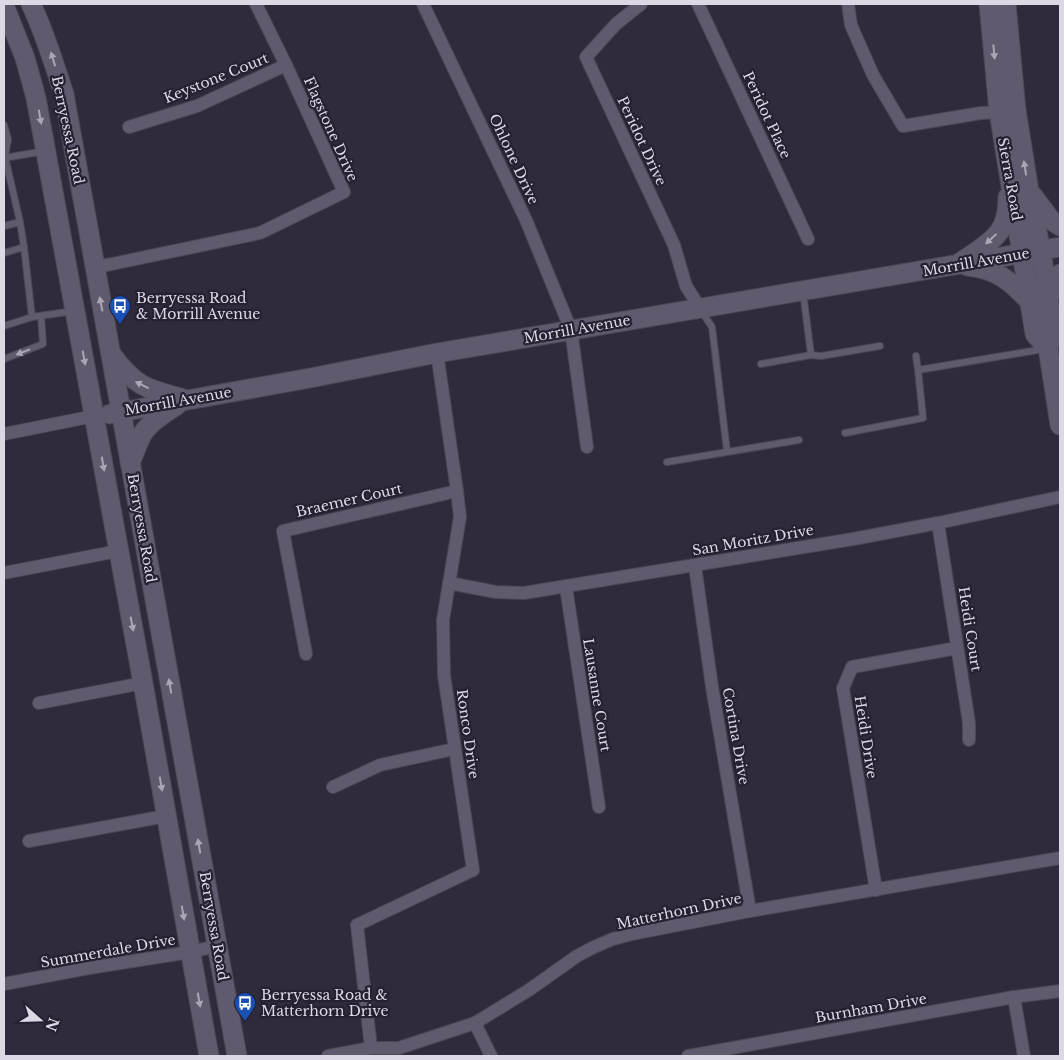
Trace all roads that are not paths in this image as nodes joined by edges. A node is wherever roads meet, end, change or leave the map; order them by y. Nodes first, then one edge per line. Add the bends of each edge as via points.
1 (31, 4) edge
2 (256, 4) edge
3 (424, 4) edge
4 (640, 4) edge
5 (698, 4) edge
6 (848, 4) edge
7 (989, 4) edge
8 (1006, 4) edge
9 (5, 10) edge
10 (286, 65) junction
11 (999, 112) junction
12 (4, 125) edge
13 (129, 127) dead end
14 (6, 139) edge
15 (46, 151) junction
16 (4, 157) edge
17 (1009, 178) junction
18 (1029, 191) junction
19 (20, 222) junction
20 (4, 226) edge
21 (1060, 226) edge
22 (88, 233) junction
23 (808, 239) dead end
24 (1060, 247) edge
25 (24, 248) junction
26 (1031, 252) junction
27 (4, 253) edge
28 (956, 265) junction
29 (94, 267) junction
30 (1060, 274) edge
31 (803, 291) junction
32 (1039, 300) junction
33 (700, 308) junction
34 (75, 311) junction
35 (41, 316) junction
36 (32, 317) junction
37 (4, 326) edge
38 (571, 330) junction
39 (880, 346) dead end
40 (1048, 348) junction
41 (110, 352) junction
42 (436, 353) junction
43 (811, 355) junction
44 (916, 356) dead end
45 (4, 359) edge
46 (761, 364) dead end
47 (918, 370) junction
48 (187, 399) junction
49 (121, 412) junction
50 (94, 416) junction
51 (1060, 425) edge
52 (844, 433) dead end
53 (4, 434) edge
54 (799, 440) dead end
55 (587, 447) dead end
56 (727, 451) junction
57 (667, 462) dead end
58 (130, 463) junction
59 (457, 491) junction
60 (1060, 497) edge
61 (938, 523) junction
62 (118, 551) junction
63 (696, 566) junction
64 (4, 573) edge
65 (449, 584) junction
66 (566, 587) junction
67 (957, 648) junction
68 (306, 654) dead end
69 (143, 683) junction
70 (39, 703) dead end
71 (969, 740) dead end
72 (454, 750) junction
73 (334, 787) dead end
74 (599, 807) dead end
75 (166, 816) junction
76 (29, 841) dead end
77 (1060, 858) edge
78 (876, 890) junction
79 (750, 911) junction
80 (217, 946) junction
81 (190, 952) junction
82 (4, 984) edge
83 (1060, 991) edge
84 (1014, 997) junction
85 (475, 1024) junction
86 (371, 1048) junction
87 (209, 1056) edge
88 (237, 1056) edge
89 (328, 1056) edge
90 (491, 1056) edge
91 (688, 1056) edge
92 (1024, 1056) edge

22 -> 1 main road, Berryessa Road via 64,94
2 - 10 street, Flagstone Drive
3 - 38 street, Ohlone Drive via 526,220
4 - 33 street, Peridot Drive via 616,24 586,57 674,245 686,286
5 - 23 street, Peridot Place
6 - 11 street via 851,25 873,75 903,126
7 -> 11 main road, Sierra Road
18 -> 8 main road, Sierra Road via 1016,110
9 -> 15 main road, Berryessa Road via 30,74
10 - 13 street, Keystone Court via 196,106
10 - 29 street, Flagstone Drive via 344,192 260,233
11 - 17 main road, Sierra Road
12 - 14 lane
14 - 16 lane
15 - 16 lane
15 - 22 main road via 57,154 67,166 76,208
15 - 34 main road, Berryessa Road
16 - 19 lane
17 - 26 main road, Sierra Road
17 -> 28 main road via 1007,210 1000,231
18 - 21 main road via 1051,220
18 - 26 main road, Sierra Road
19 - 20 lane
19 - 25 lane
22 - 29 main road, Berryessa Road
24 - 26 main road, Morrill Avenue
25 - 27 lane
25 - 36 lane
26 - 28 main road, Morrill Avenue
26 - 32 main road, Sierra Road
28 - 31 main road, Morrill Avenue
28 - 32 main road via 998,275
41 -> 29 main road, Berryessa Road
30 - 32 main road
31 - 33 main road, Morrill Avenue
31 - 43 lane
32 - 40 main road, Sierra Road via 1035,334
33 - 38 main road, Morrill Avenue
33 - 56 lane via 712,327
34 - 35 lane
34 -> 50 main road, Berryessa Road
35 - 36 lane
35 -> 45 lane via 43,344
36 - 37 lane
38 - 42 main road, Morrill Avenue
38 - 55 street, Ohlone Drive
39 - 43 lane
40 - 47 lane
40 - 51 main road, Sierra Road
48 -> 41 main road via 158,392 136,382
41 - 49 main road, Berryessa Road
42 - 48 main road, Morrill Avenue
42 - 59 street, Ronco Drive
43 - 46 lane
44 - 47 lane
47 - 52 lane via 923,418
48 - 49 main road, Morrill Avenue
48 - 58 main road via 152,423 144,432
49 - 50 main road, Morrill Avenue
49 - 58 main road, Berryessa Road
50 - 53 street
50 -> 62 main road, Berryessa Road
54 - 56 lane
56 - 57 lane
80 -> 58 main road, Berryessa Road
59 - 65 street, Ronco Drive via 460,517
59 - 68 street, Braemer Court via 283,531
60 - 61 street, San Moritz Drive
61 - 63 street, San Moritz Drive
61 - 67 street, Heidi Court
62 - 64 street
62 -> 69 main road, Berryessa Road
63 - 66 street, San Moritz Drive
63 - 79 street, Cortina Drive via 712,687
65 - 66 street, San Moritz Drive via 524,594
65 - 72 street, Ronco Drive via 443,620 444,675
66 - 74 street, Lausanne Court
67 - 71 street, Heidi Court via 970,723
67 - 78 street, Heidi Drive via 852,667 843,688
69 - 70 street
69 -> 75 main road, Berryessa Road
72 - 73 street via 380,765
72 - 86 street, Ronco Drive via 473,870 357,925
75 - 76 street
75 -> 81 main road, Berryessa Road
77 - 78 street, Matterhorn Drive
78 - 79 street, Matterhorn Drive
79 - 85 street, Matterhorn Drive via 632,934 594,947
80 - 81 street, Summerdale Drive
80 - 88 main road, Berryessa Road
81 - 82 street, Summerdale Drive
81 -> 87 main road, Berryessa Road
83 - 84 street, Burnham Drive
84 - 91 street, Burnham Drive
84 - 92 street
85 - 86 street, Matterhorn Drive via 400,1048
85 - 90 street
86 - 89 street, Matterhorn Drive

